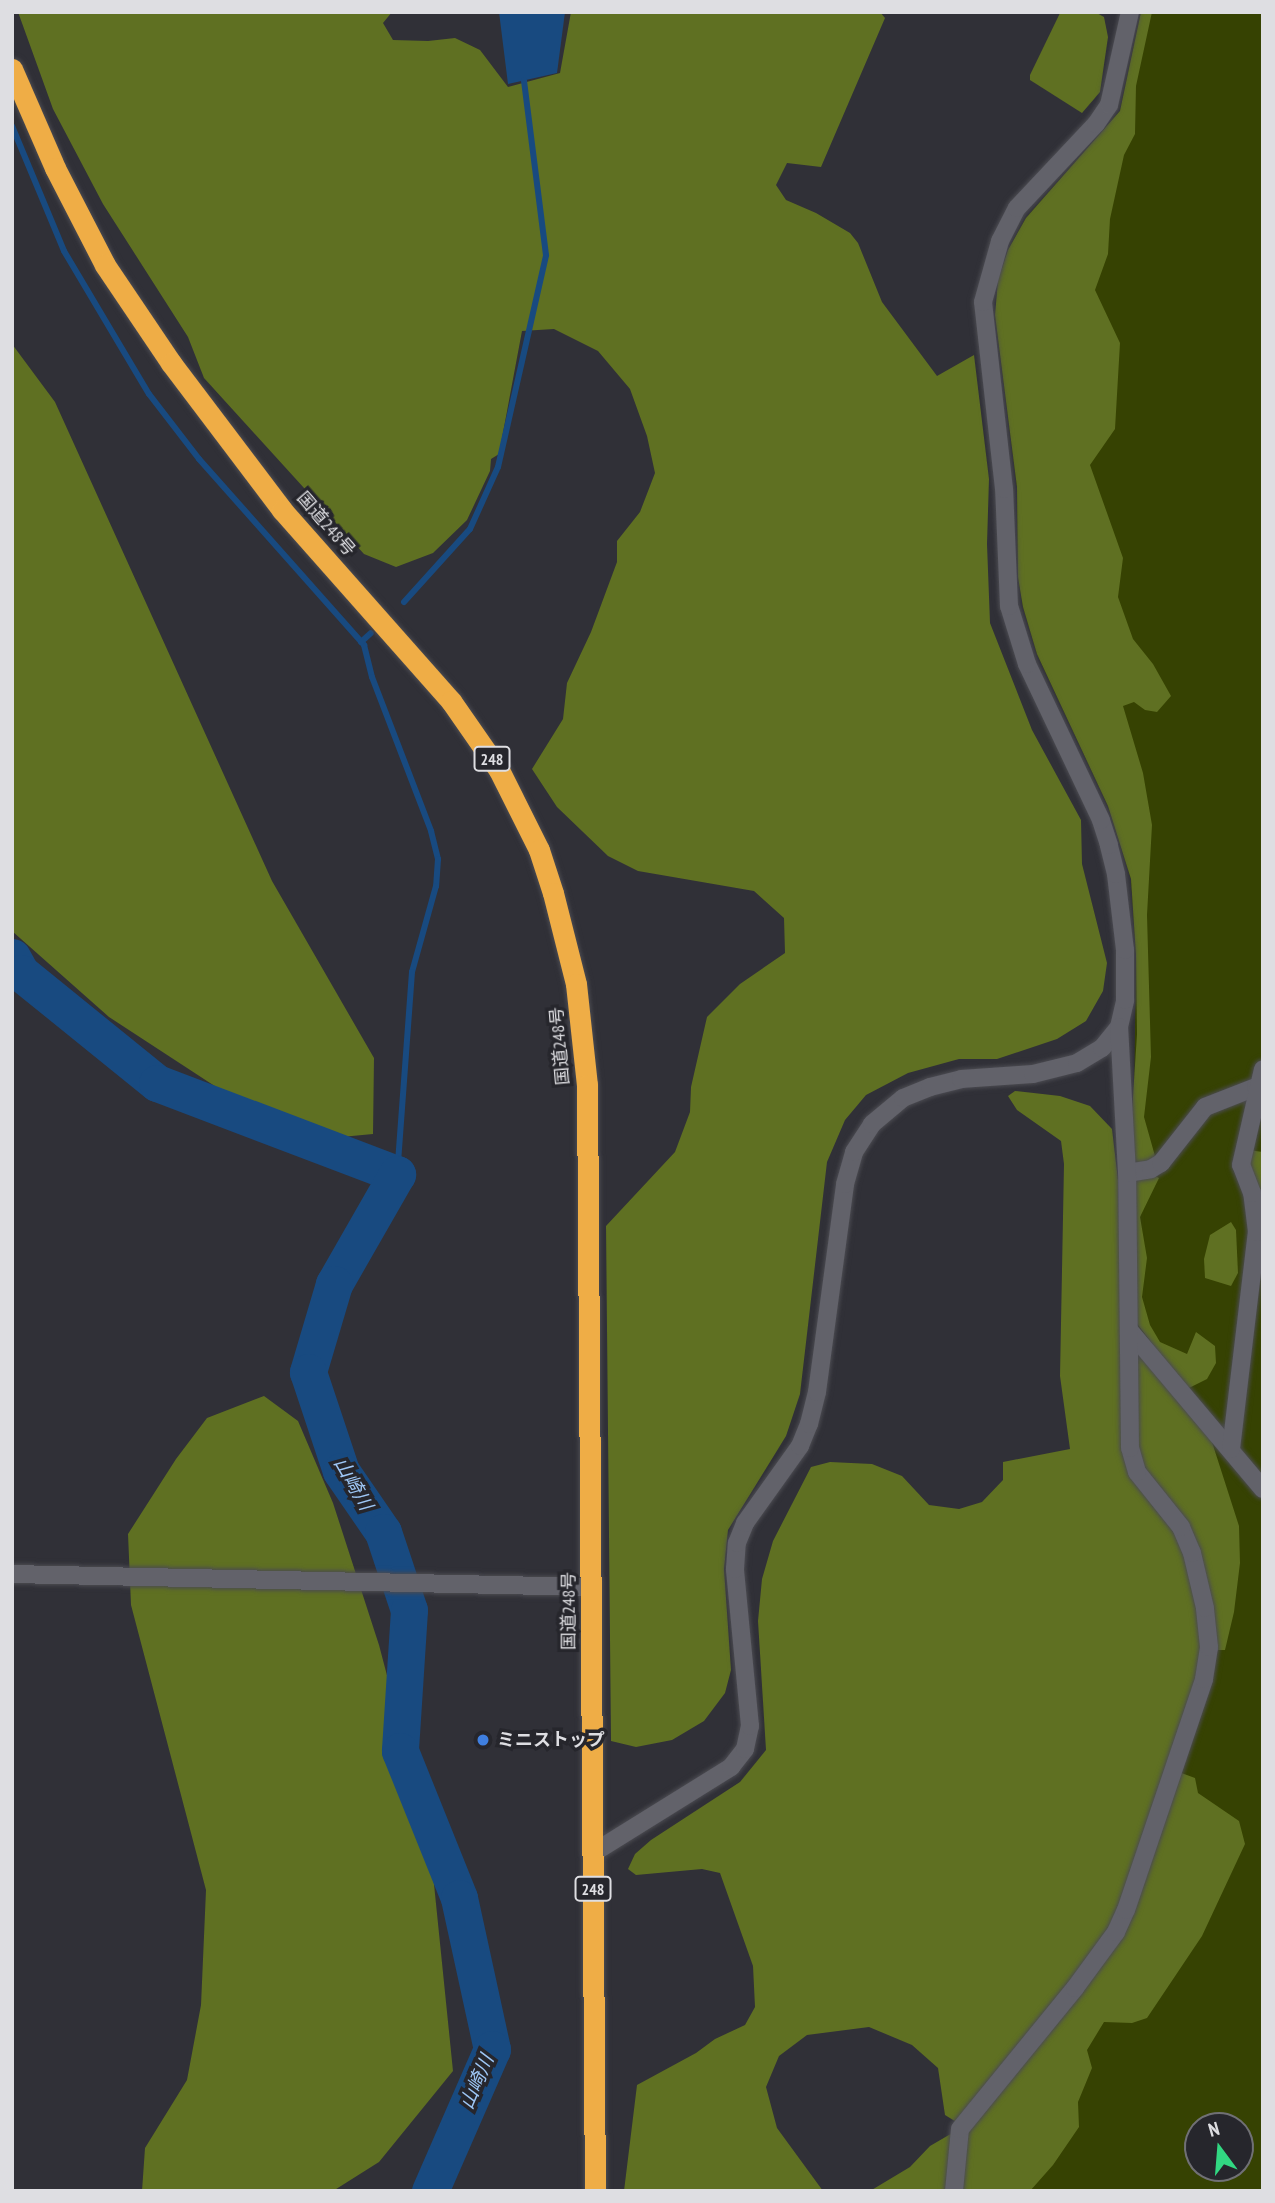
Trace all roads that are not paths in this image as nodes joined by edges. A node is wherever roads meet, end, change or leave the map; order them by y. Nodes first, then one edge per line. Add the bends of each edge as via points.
1 (1130, 12) edge
2 (12, 69) edge
3 (1119, 1027) junction
4 (1263, 1069) edge
5 (1262, 1088) edge
6 (1127, 1173) junction
7 (1129, 1331) junction
8 (1231, 1449) junction
9 (1263, 1489) edge
10 (12, 1574) edge
11 (591, 1587) junction
12 (593, 1853) junction
13 (595, 2191) edge
14 (954, 2191) edge

1 - 3 street via 1109,105 1017,208 1000,241 983,302 1004,489 1009,606 1027,664 1109,845 1125,950 1125,1000
2 - 11 highway, 国道248号 / 248 via 104,265 282,510 451,701 499,770 539,850 566,937 584,1036
3 - 6 street
3 - 12 street via 1102,1048 1077,1063 1033,1074 961,1080 903,1098 872,1124 854,1152 845,1184 809,1424 800,1446 745,1523 737,1543 735,1569 750,1726 745,1749 731,1768
4 - 5 street
5 - 6 street via 1205,1107 1161,1163 1150,1170
5 - 8 street via 1241,1165 1252,1193 1257,1232
6 - 7 street
7 - 8 street
7 - 14 street via 1130,1448 1137,1472 1181,1527 1192,1553 1209,1647 1204,1679 1116,1932 960,2129
8 - 9 street
10 - 11 street
11 - 12 highway, 国道248号 / 248
12 - 13 highway, 国道248号 / 248

